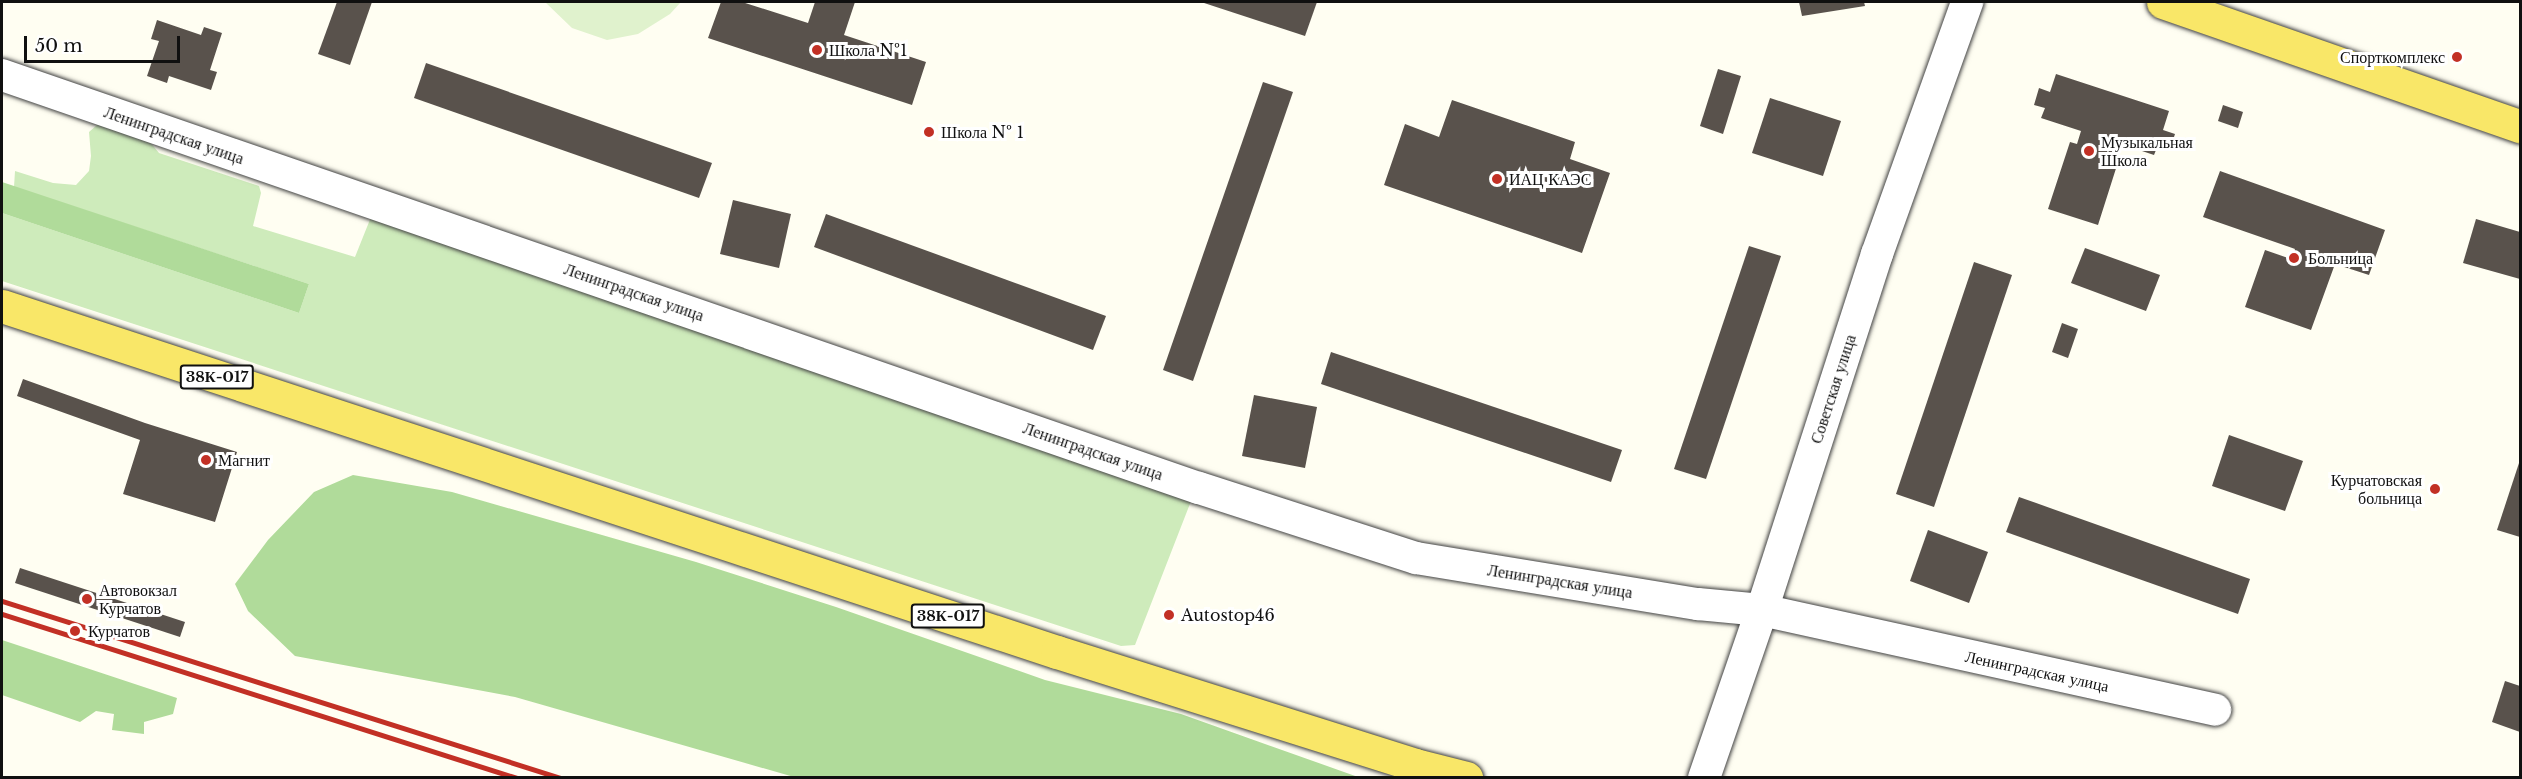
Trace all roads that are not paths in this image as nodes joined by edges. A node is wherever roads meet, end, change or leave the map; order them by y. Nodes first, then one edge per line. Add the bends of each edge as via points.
1 (1967, 2) edge
2 (2163, 2) edge
3 (2, 75) edge
4 (2520, 126) edge
5 (2, 306) edge
6 (1762, 610) junction
7 (2215, 710) dead end
8 (1466, 777) edge
9 (1704, 777) edge

1 - 6 street, Советская улица via 1877,254
2 - 4 main road
3 - 6 street, Ленинградская улица via 1200,488 1416,558 1698,604
5 - 8 main road, 38К-017 via 1057,652 1415,765
6 - 7 street, Ленинградская улица
6 - 9 street, Советская улица

